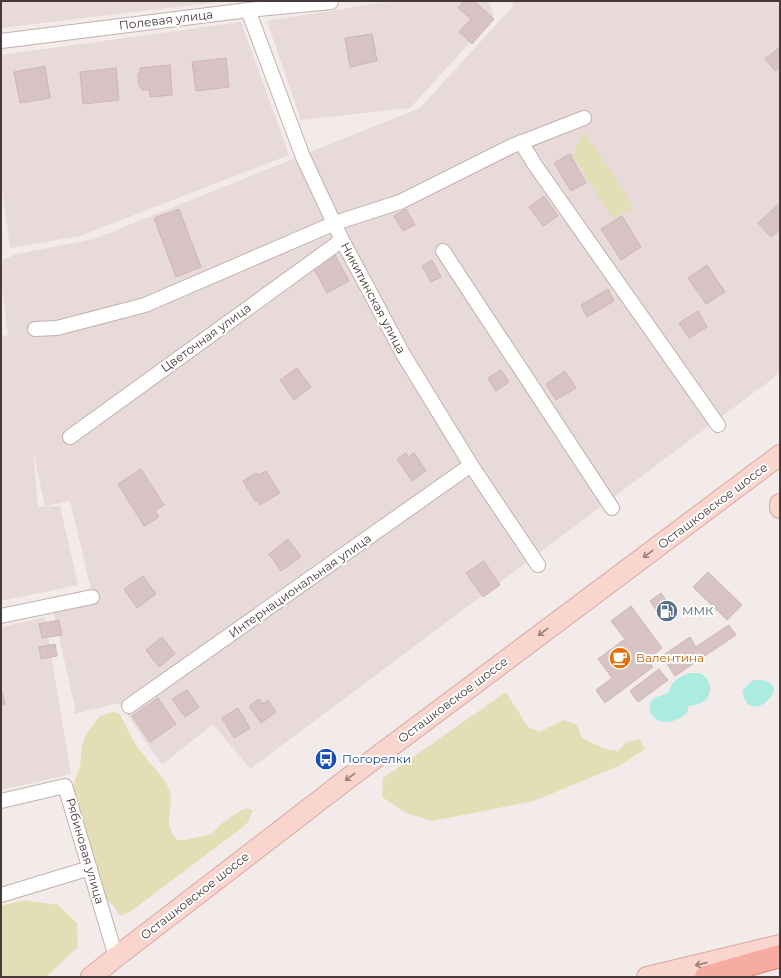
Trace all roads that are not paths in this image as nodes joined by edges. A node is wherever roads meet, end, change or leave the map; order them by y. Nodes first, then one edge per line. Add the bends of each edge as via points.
1 (331, 2) edge
2 (248, 10) junction
3 (1, 41) edge
4 (584, 118) dead end
5 (521, 142) junction
6 (335, 223) junction
7 (342, 240) junction
8 (443, 251) dead end
9 (35, 329) dead end
10 (718, 425) dead end
11 (70, 437) dead end
12 (780, 456) edge
13 (471, 465) junction
14 (780, 504) edge
15 (612, 508) dead end
16 (780, 508) edge
17 (538, 565) dead end
18 (92, 597) dead end
19 (1, 616) edge
20 (129, 706) dead end
21 (1, 802) edge
22 (90, 868) junction
23 (1, 895) edge
24 (780, 945) edge
25 (780, 956) edge
26 (116, 957) junction
27 (91, 977) edge
28 (647, 977) edge
29 (706, 977) edge

1 - 2 street, Полевая улица
2 - 3 street, Полевая улица
2 - 6 street, Никитинская улица via 303,157
4 - 5 street
5 - 6 street via 400,202
5 - 10 street
6 - 7 street, Никитинская улица
6 - 9 street via 145,305 57,328
7 - 11 street, Цветочная улица
7 - 13 street, Никитинская улица via 403,354
8 - 15 street
12 -> 26 main road, Осташковское шоссе via 346,780
13 - 17 street, Никитинская улица
13 - 20 street, Интернациональная улица
14 - 16 main road
18 - 19 street
21 - 22 street, Рябиновая улица via 66,786
22 - 23 street
22 - 26 street, Рябиновая улица
24 -> 28 main road
25 - 29 main road
26 - 27 main road, Осташковское шоссе

